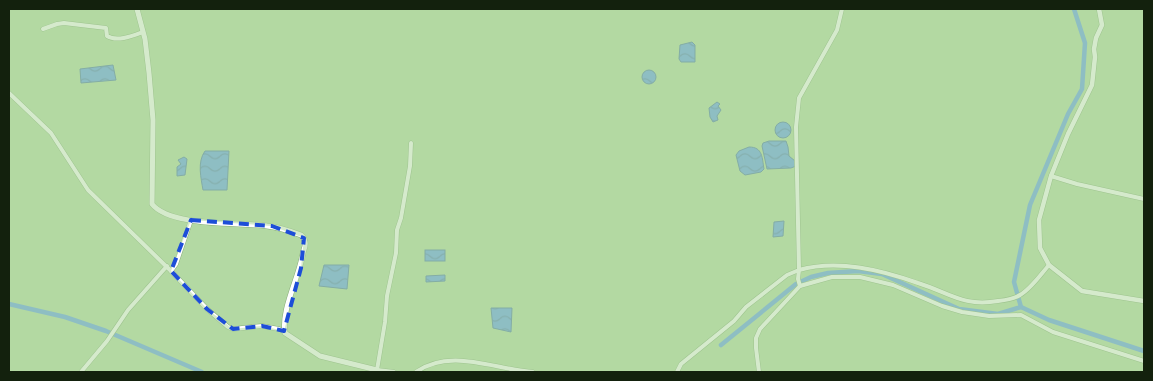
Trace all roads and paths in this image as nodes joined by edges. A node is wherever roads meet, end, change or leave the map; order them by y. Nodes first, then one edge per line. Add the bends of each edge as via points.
1 (137, 9) edge
2 (842, 9) edge
3 (1099, 9) edge
4 (43, 29) dead end
5 (143, 32) junction
6 (9, 93) edge
7 (411, 144) dead end
8 (1051, 176) junction
9 (1144, 199) edge
10 (191, 220) junction
11 (1050, 265) junction
12 (167, 266) junction
13 (799, 270) junction
14 (172, 271) junction
15 (800, 285) junction
16 (1144, 301) edge
17 (284, 331) junction
18 (1144, 361) edge
19 (377, 371) edge
20 (81, 372) edge
21 (394, 372) edge
22 (416, 372) edge
23 (533, 372) edge
24 (677, 372) edge
25 (759, 372) edge

1 - 5 main road
2 - 13 street via 837,30 798,104
3 - 8 street via 1102,22 1094,49 1092,85
4 - 5 street via 64,23 106,28 106,36 110,38 125,38
5 - 10 main road via 152,114 152,204 158,210
6 - 12 street via 51,133 88,190
7 - 19 street
8 - 9 street
8 - 11 street via 1039,225 1040,248
10 - 14 street
10 - 17 main road via 272,226 304,238 306,245 288,303
11 - 13 street via 1022,295 978,303 862,267 826,266
11 - 16 street via 1082,291
12 - 14 street
12 - 20 street via 128,310
13 - 15 street
13 - 24 street via 787,275 746,307 734,321 681,364
14 - 17 street via 228,327 262,326
15 - 18 street via 832,277 860,277 893,285 962,312 989,316 1021,315 1053,332
15 - 25 street via 760,329 756,338
17 - 19 main road via 286,336 320,356
19 - 21 street
22 - 23 street via 434,364 458,361

